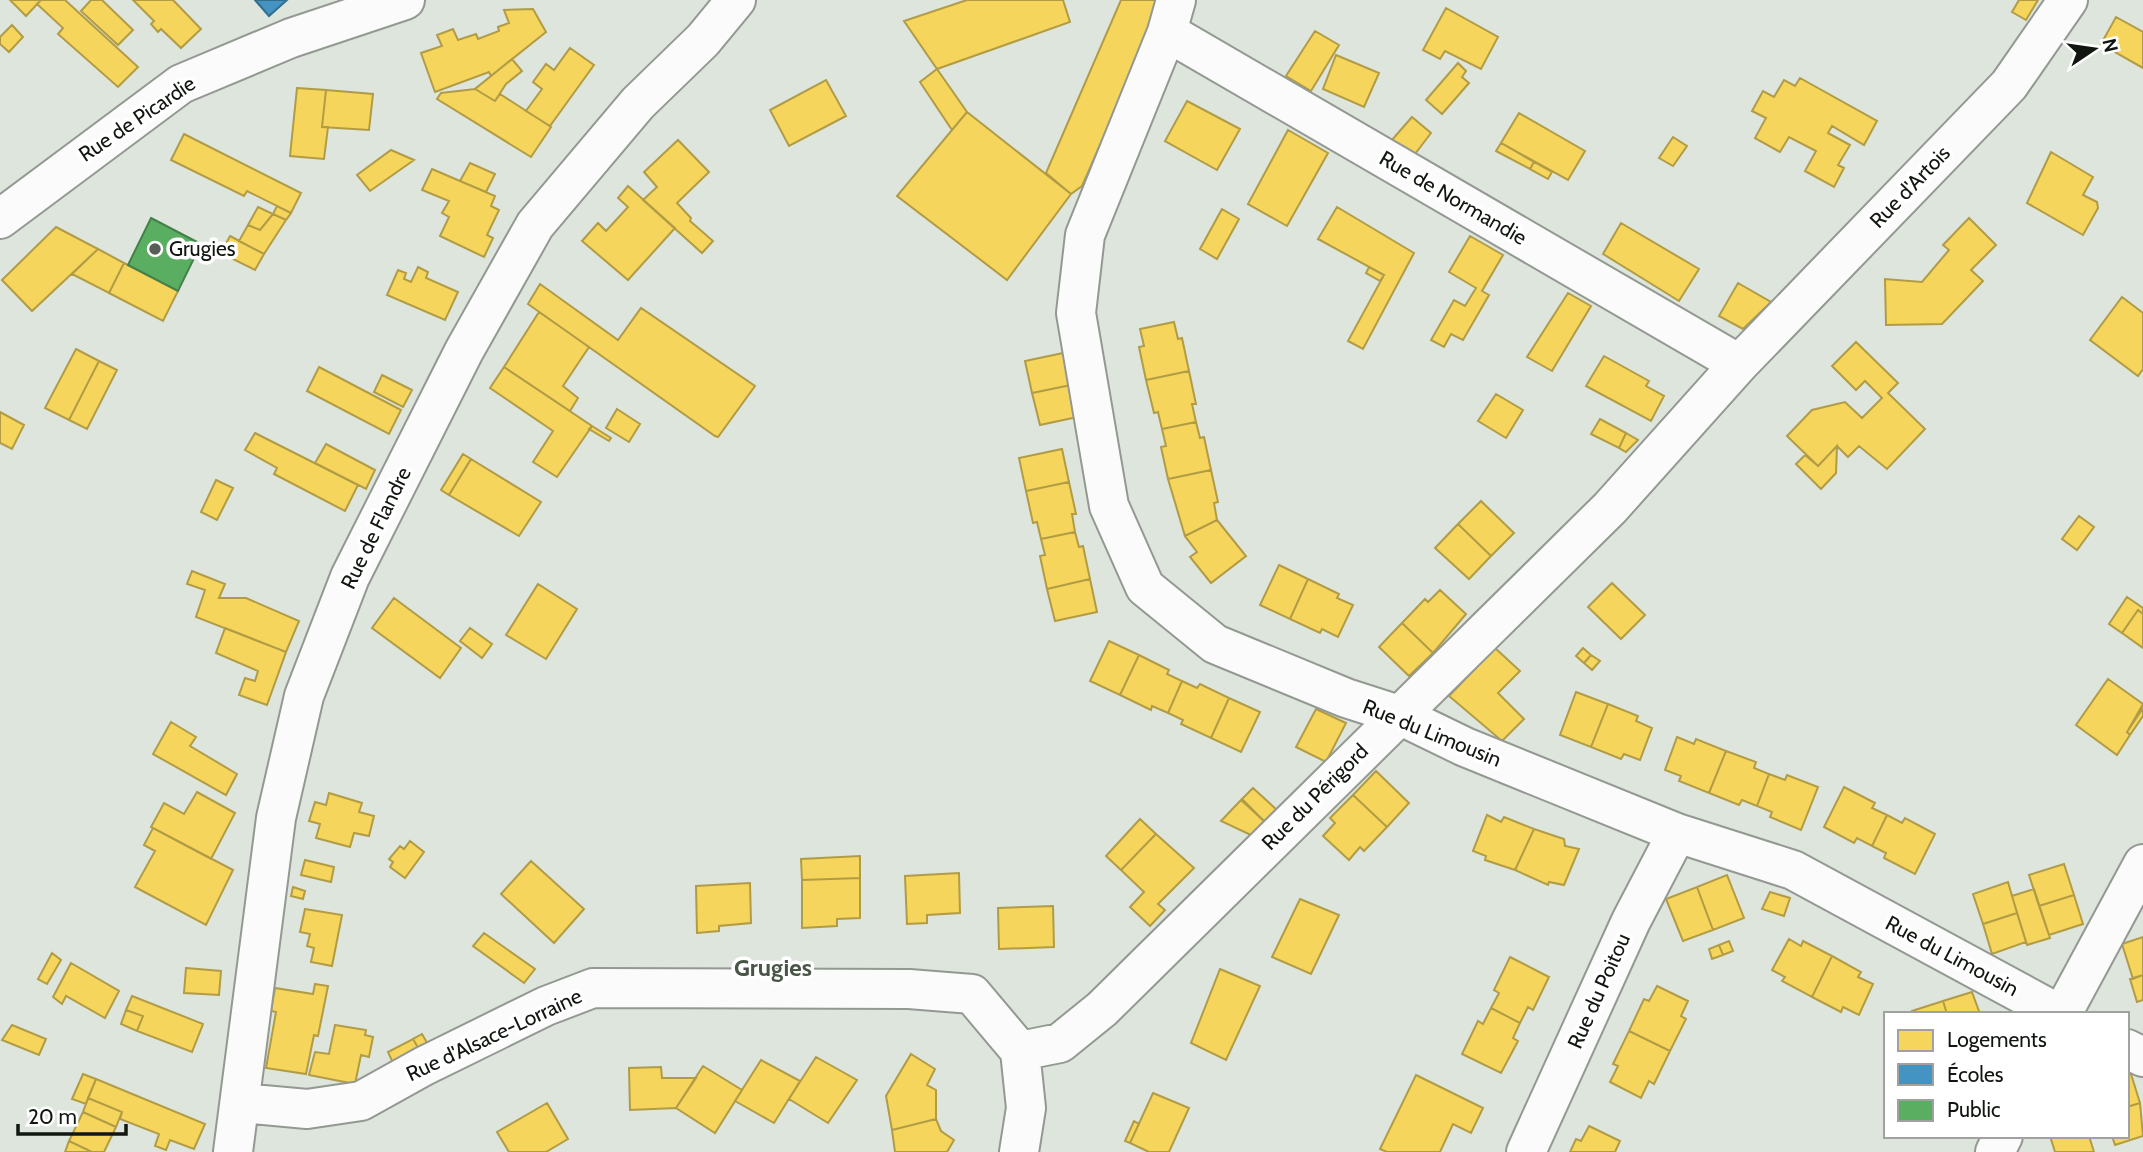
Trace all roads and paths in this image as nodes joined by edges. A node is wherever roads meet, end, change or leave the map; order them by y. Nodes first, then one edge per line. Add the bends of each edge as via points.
1 (405, 0) edge
2 (736, 0) edge
3 (2068, 0) edge
4 (1172, 16) edge
5 (0, 219) edge
6 (1739, 364) junction
7 (1399, 715) junction
8 (1677, 833) junction
9 (2143, 864) edge
10 (2057, 1012) edge
11 (2062, 1012) edge
12 (1020, 1051) junction
13 (241, 1103) junction
14 (233, 1152) edge
15 (1019, 1152) edge
16 (1526, 1152) edge

1 - 5 street, Rue de Picardie via 291,38 181,84
2 - 13 street, Rue de Flandre via 703,40 638,103 535,225 464,351 350,577 304,696 276,818
3 - 6 street, Rue d'Artois via 2009,85
4 - 6 street, Rue de Normandie
4 - 7 street, Rue du Limousin via 1085,234 1076,313 1109,506 1145,587 1215,644
6 - 7 street, Rue du Périgord via 1610,508
7 - 8 street, Rue du Limousin via 1465,747
7 - 12 street, Rue du Périgord via 1102,1009 1060,1043
8 - 10 street, Rue du Limousin via 1793,870
8 - 16 street, Rue du Poitou via 1630,921
9 - 11 street
12 - 13 street, Rue d'Alsace-Lorraine via 972,993 593,989 534,1012 361,1101 307,1109
12 - 15 street via 1026,1108
13 - 14 street, Rue de Flandre

